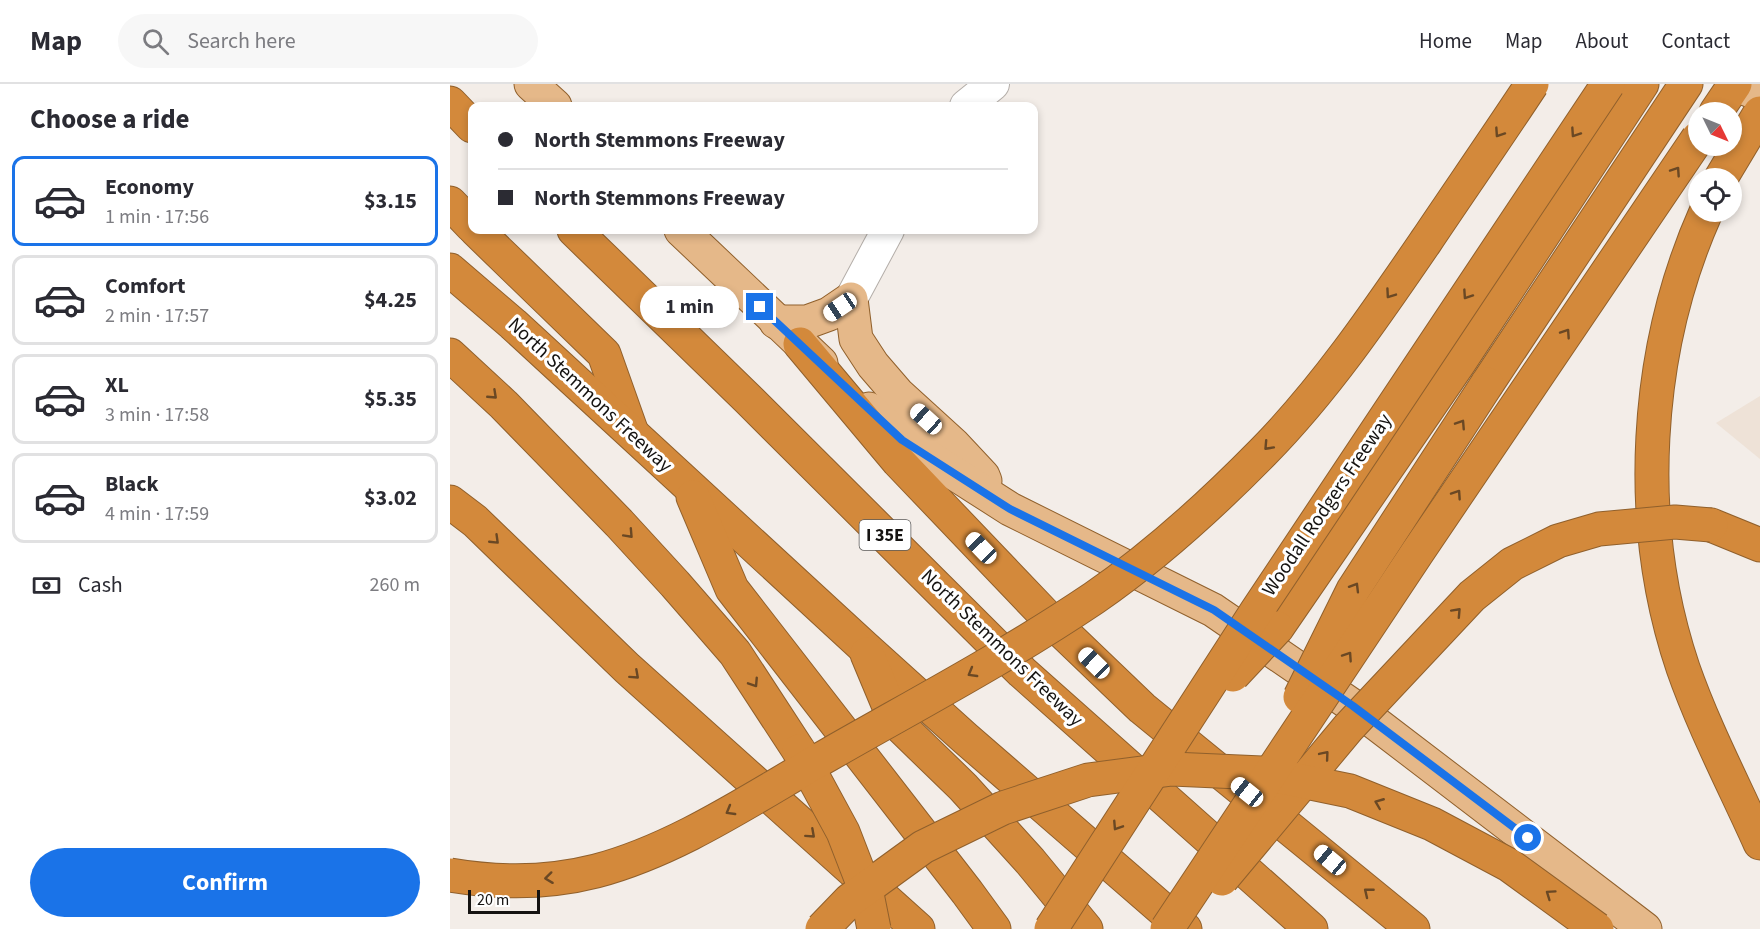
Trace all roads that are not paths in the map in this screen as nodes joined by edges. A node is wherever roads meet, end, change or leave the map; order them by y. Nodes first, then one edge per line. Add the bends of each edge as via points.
1 (531, 84) edge
2 (993, 84) edge
3 (1532, 84) edge
4 (1587, 84) edge
5 (1608, 84) edge
6 (1642, 84) edge
7 (1686, 84) edge
8 (1735, 84) edge
9 (1760, 95) edge
10 (551, 102) edge
11 (971, 102) edge
12 (1723, 102) edge
13 (450, 103) edge
14 (1760, 113) edge
15 (468, 122) edge
16 (1600, 148) junction
17 (1688, 153) edge
18 (1727, 168) edge
19 (450, 203) edge
20 (468, 222) edge
21 (1701, 222) edge
22 (480, 234) edge
23 (578, 234) edge
24 (685, 234) edge
25 (886, 234) edge
26 (450, 270) edge
27 (851, 299) junction
28 (776, 322) junction
29 (800, 344) junction
30 (450, 355) edge
31 (633, 434) junction
32 (689, 486) junction
33 (991, 497) junction
34 (450, 502) edge
35 (1760, 545) edge
36 (864, 647) junction
37 (1175, 737) junction
38 (1246, 810) junction
39 (1760, 843) edge
40 (450, 876) edge
41 (822, 929) edge
42 (874, 929) edge
43 (918, 929) edge
44 (994, 929) edge
45 (1051, 929) edge
46 (1086, 929) edge
47 (1167, 929) edge
48 (1180, 929) edge
49 (1185, 929) edge
50 (1311, 929) edge
51 (1413, 929) edge
52 (1597, 929) edge
53 (1645, 929) edge

1 - 10 main road
2 - 11 lane
3 -> 40 highway, bridge via 1388,297 1323,385 1265,450 1200,513 1094,598 988,664 655,851 595,871 541,879 489,881
4 - 16 highway via 1595,95 1603,123
5 -> 37 highway, Woodall Rodgers Freeway, bridge
6 - 16 highway
38 -> 7 highway, bridge via 1353,590
8 - 9 main road
8 - 12 highway
13 - 15 highway
14 - 18 highway
16 - 37 highway, bridge via 1459,363 1276,628
38 -> 17 highway, bridge
19 - 20 highway
21 - 39 highway via 1677,289 1655,398 1652,473 1657,547 1667,609 1683,667 1698,709
22 - 31 highway via 604,354
23 - 50 highway, North Stemmons Freeway / I 35E via 1022,672
24 - 28 main road
25 - 27 lane
26 - 31 highway, North Stemmons Freeway
27 - 28 main road via 829,314 807,322
27 - 33 main road via 856,339 873,365 983,476
28 - 29 main road
29 - 33 main road via 902,440
51 -> 29 highway via 1142,708 1047,617 898,461
30 -> 42 highway, bridge via 619,523 735,653 799,751 843,832 867,894
31 - 32 highway, North Stemmons Freeway
32 - 36 highway, North Stemmons Freeway
32 - 44 highway via 732,590
33 - 53 main road via 1214,610 1353,706
34 -> 43 highway via 475,521 636,676
48 -> 35 highway, bridge via 1348,728 1472,596 1512,564 1558,541 1599,528 1635,524 1711,525
36 - 46 highway via 895,721 963,787
36 - 49 highway, North Stemmons Freeway
37 -> 45 highway, Woodall Rodgers Freeway, bridge
38 - 47 highway, bridge
52 -> 41 highway, bridge via 1509,865 1432,824 1350,791 1262,773 1172,769 1088,780 1003,808 923,847 850,900

